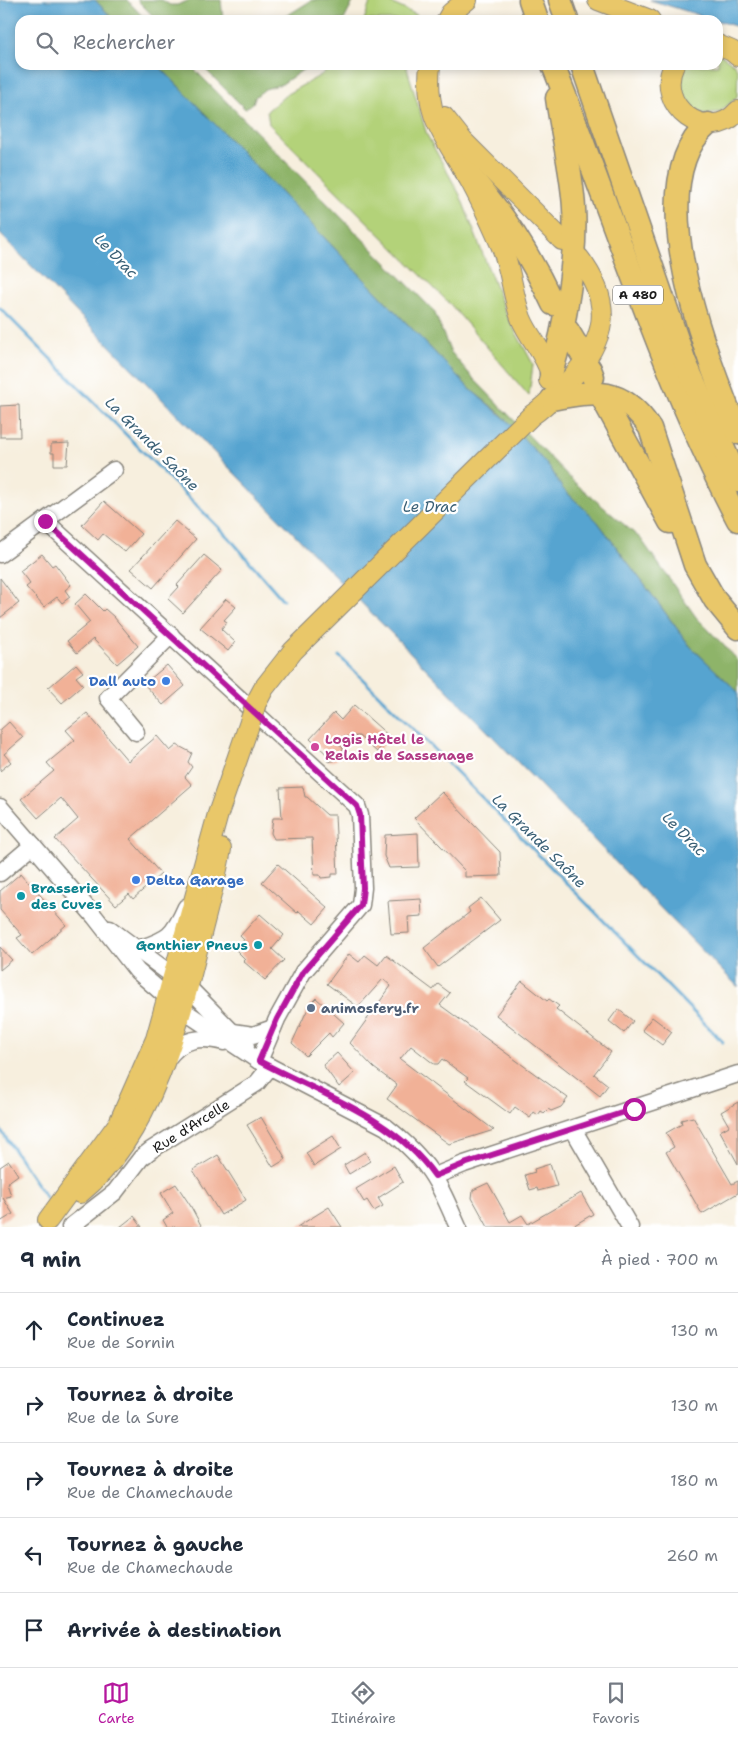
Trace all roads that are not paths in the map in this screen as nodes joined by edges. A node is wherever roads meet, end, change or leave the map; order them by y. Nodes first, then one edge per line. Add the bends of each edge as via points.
1 (467, 0) edge
2 (598, 0) edge
3 (452, 15) edge
4 (635, 15) edge
5 (723, 47) edge
6 (738, 56) edge
7 (430, 70) edge
8 (554, 70) edge
9 (555, 70) edge
10 (584, 70) edge
11 (672, 70) edge
12 (430, 89) junction
13 (738, 111) edge
14 (708, 124) junction
15 (465, 171) junction
16 (562, 240) dead end
17 (579, 258) dead end
18 (553, 304) dead end
19 (568, 331) dead end
20 (588, 368) dead end
21 (551, 374) junction
22 (552, 399) junction
23 (604, 401) dead end
24 (532, 416) junction
25 (738, 433) edge
26 (114, 470) dead end
27 (738, 482) edge
28 (738, 520) edge
29 (45, 521) junction
30 (0, 554) edge
31 (693, 559) junction
32 (738, 628) edge
33 (171, 635) junction
34 (136, 732) dead end
35 (238, 758) junction
36 (0, 807) edge
37 (33, 845) junction
38 (202, 870) junction
39 (0, 873) edge
40 (131, 952) junction
41 (181, 981) junction
42 (174, 1002) junction
43 (273, 1028) junction
44 (231, 1038) junction
45 (265, 1064) junction
46 (159, 1072) junction
47 (738, 1074) edge
48 (573, 1129) junction
49 (435, 1176) junction
50 (43, 1224) edge
51 (70, 1227) edge
52 (458, 1227) edge
53 (630, 1227) edge

1 - 3 main road
2 - 4 main road
5 - 6 main road
7 - 12 main road
8 - 21 highway via 572,189 574,237 560,337
9 - 28 highway, A 480 via 667,368
10 - 27 highway, A 480 via 682,353
11 - 14 main road via 670,86 675,105 695,122
12 - 15 main road via 436,123
12 - 16 main road via 446,121 463,141
13 - 14 main road via 722,122
14 - 25 highway via 693,139 686,160 679,189 679,241 693,306
15 - 18 highway via 482,189 532,259
15 - 21 main road via 502,248 522,320 544,354
17 - 22 main road via 600,296 603,307 600,332 592,353
19 - 20 highway
21 - 24 main road
22 - 24 main road
22 - 31 highway via 584,392 605,393 627,402 641,414 650,428
23 - 31 highway
24 - 35 main road, bridge via 290,655 256,702
26 - 29 street
29 - 30 street
29 - 33 street, Rue d'Arcelle
31 - 32 highway via 715,600
33 - 34 street via 108,698
33 - 43 street, Rue d'Arcelle via 348,795 360,815 361,905 303,972
35 - 38 main road
35 - 41 main road via 220,858
36 - 37 street
37 - 39 street
37 - 40 street via 94,917
38 - 40 street via 170,937
38 - 41 main road
40 - 41 street
40 - 42 street via 137,971
41 - 42 main road
41 - 44 street
42 - 44 street
42 - 46 main road
42 - 50 main road via 119,1123
43 - 44 street
43 - 45 street, Rue d'Arcelle
44 - 45 street
44 - 46 street via 195,1039 182,1044 173,1051
45 - 49 street via 386,1127 413,1149
45 - 51 street, Rue d'Arcelle via 257,1083 151,1150 115,1192
46 - 50 main road via 118,1154 91,1184
47 - 48 street
48 - 49 street
48 - 53 street
49 - 52 street

